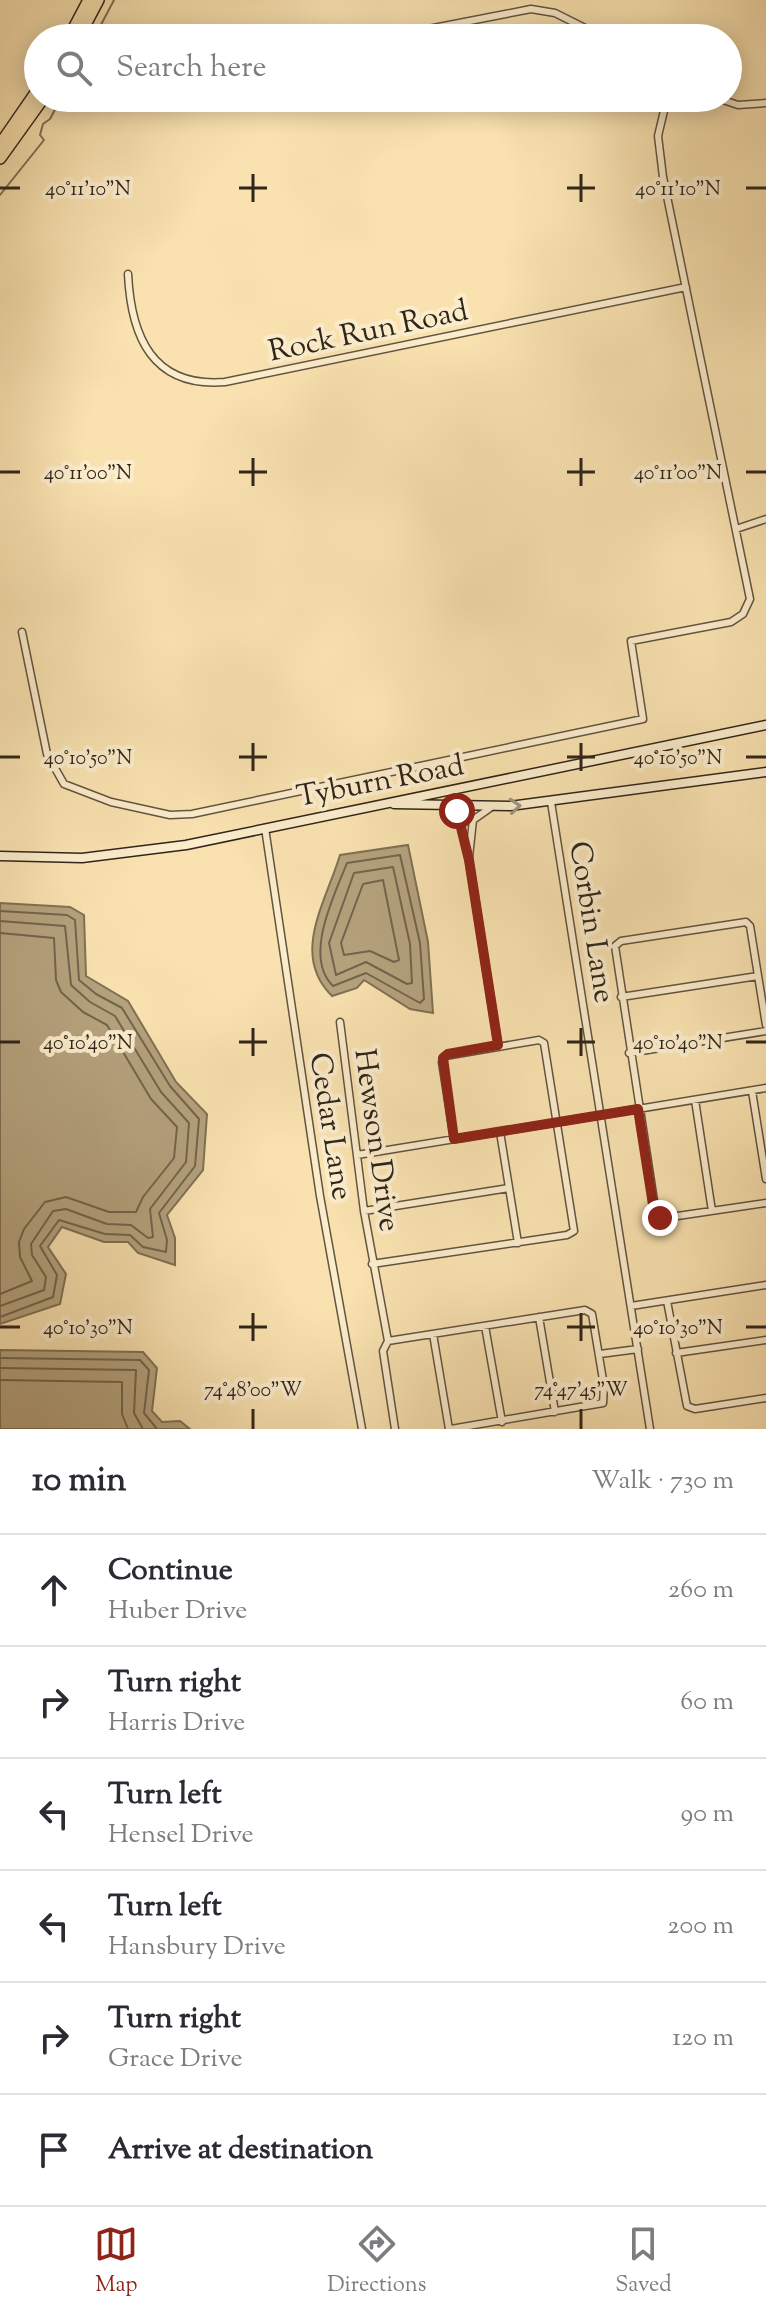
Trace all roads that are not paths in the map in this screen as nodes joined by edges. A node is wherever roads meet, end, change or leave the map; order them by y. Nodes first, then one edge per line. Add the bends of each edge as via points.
1 (89, 0) edge
2 (98, 0) edge
3 (76, 24) edge
4 (85, 24) edge
5 (454, 24) edge
6 (577, 24) edge
7 (766, 103) edge
8 (742, 105) edge
9 (24, 110) edge
10 (33, 112) edge
11 (663, 112) edge
12 (0, 145) edge
13 (0, 158) edge
14 (128, 274) dead end
15 (686, 287) junction
16 (766, 519) edge
17 (736, 529) junction
18 (22, 632) dead end
19 (766, 725) edge
20 (766, 772) edge
21 (551, 802) junction
22 (381, 803) junction
23 (449, 806) junction
24 (490, 808) junction
25 (265, 828) junction
26 (0, 856) edge
27 (469, 860) junction
28 (758, 976) junction
29 (621, 997) junction
30 (340, 1022) dead end
31 (766, 1025) edge
32 (766, 1031) edge
33 (498, 1045) junction
34 (629, 1053) junction
35 (766, 1088) edge
36 (752, 1091) junction
37 (695, 1100) junction
38 (638, 1109) junction
39 (600, 1115) junction
40 (559, 1122) junction
41 (500, 1132) junction
42 (454, 1139) junction
43 (357, 1155) junction
44 (766, 1179) edge
45 (509, 1188) junction
46 (766, 1203) edge
47 (364, 1211) junction
48 (712, 1211) junction
49 (518, 1243) junction
50 (372, 1264) junction
51 (766, 1285) edge
52 (667, 1301) junction
53 (631, 1306) junction
54 (539, 1317) junction
55 (485, 1326) junction
56 (433, 1334) junction
57 (766, 1340) edge
58 (388, 1341) junction
59 (638, 1349) junction
60 (676, 1353) junction
61 (600, 1354) junction
62 (766, 1398) edge
63 (555, 1412) junction
64 (502, 1422) junction
65 (487, 1426) edge
66 (362, 1429) edge
67 (395, 1429) edge
68 (450, 1429) edge
69 (650, 1429) edge

1 - 3 highway
2 - 4 highway
5 - 6 street via 531,9
7 - 8 street
9 - 12 highway
10 - 13 highway
11 - 15 street via 659,150
14 - 15 street, Rock Run Road via 130,312 144,346 166,369 206,382
15 - 17 street
16 - 17 street
17 - 18 street via 750,599 743,614 728,623 631,641 643,719 192,814 164,814 111,802 61,782 47,754
19 - 22 main road, Tyburn Road
20 - 21 main road
24 -> 21 main road
21 - 39 street, Corbin Lane
22 - 23 main road
22 - 25 main road, Tyburn Road
23 - 24 main road
23 - 27 street via 457,811
24 - 27 street via 473,820
25 - 26 main road, Tyburn Road via 128,854
25 - 66 street, Cedar Lane
27 - 33 street
28 - 29 street
28 - 29 street via 746,922 616,944
28 - 31 street
29 - 34 street
30 - 43 street, Hewson Drive
32 - 34 street
33 - 40 street via 544,1043
33 - 42 street via 445,1056 442,1062
34 - 38 street
35 - 36 street
36 - 37 street
36 - 44 street
37 - 38 street
37 - 48 street
38 - 39 street
38 - 48 street via 656,1214 664,1218
39 - 40 street
39 - 53 street, Corbin Lane
40 - 41 street
40 - 49 street via 573,1233
41 - 42 street
41 - 45 street
42 - 43 street
43 - 47 street, Hewson Drive
45 - 47 street
45 - 49 street
46 - 48 street
47 - 50 street, Hewson Drive
49 - 50 street
50 - 58 street, Hewson Drive
51 - 52 street
52 - 53 street
52 - 60 street
53 - 59 street, Corbin Lane
54 - 55 street
54 - 61 street via 588,1311
54 - 63 street
55 - 56 street
55 - 64 street
56 - 58 street
56 - 68 street
57 - 60 street
58 - 67 street, Hewson Drive via 383,1351
59 - 61 street
59 - 69 street, Corbin Lane
60 - 62 street via 689,1407
61 - 63 street via 603,1403
63 - 64 street
64 - 65 street
65 - 68 street

